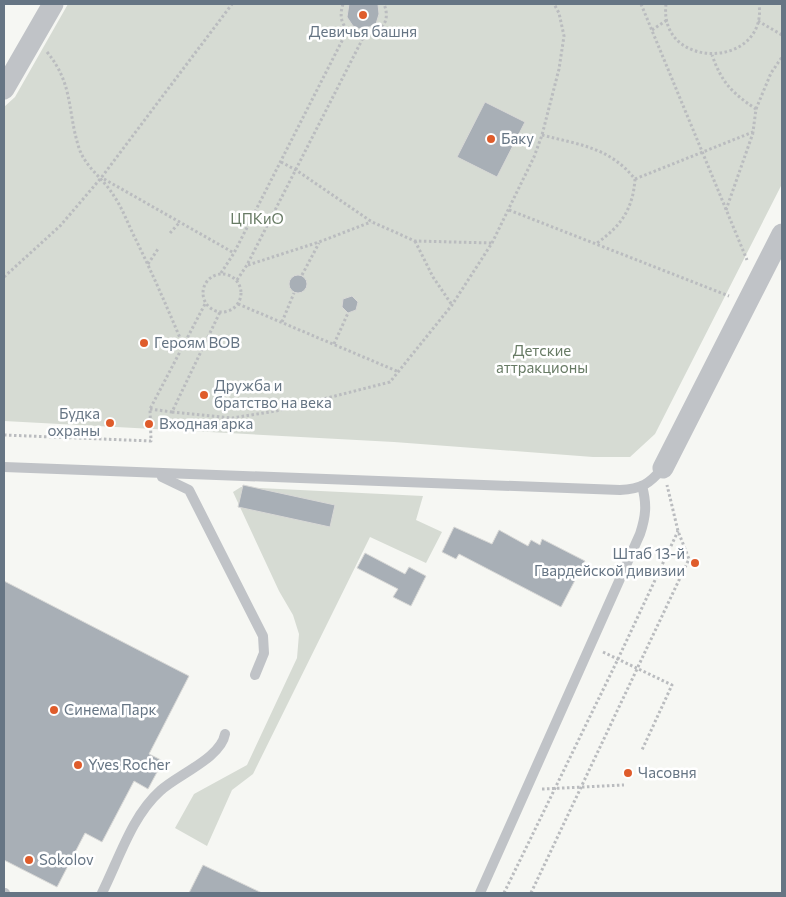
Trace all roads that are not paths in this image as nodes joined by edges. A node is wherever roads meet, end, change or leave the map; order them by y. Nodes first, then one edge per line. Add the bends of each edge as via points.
1 (53, 4) edge
2 (4, 89) edge
3 (782, 234) edge
4 (4, 467) edge
5 (663, 468) joint
6 (154, 474) junction
7 (642, 486) junction
8 (255, 675) dead end
9 (225, 734) dead end
10 (102, 893) edge
11 (480, 893) edge

1 - 2 street
3 - 5 street
4 - 6 lane
5 - 7 lane via 650,483
6 - 7 lane via 620,490
6 - 8 lane via 189,490 254,618 263,636 264,653
7 - 11 lane via 646,516 640,534
9 - 10 lane via 224,741 212,754 161,790 144,807

